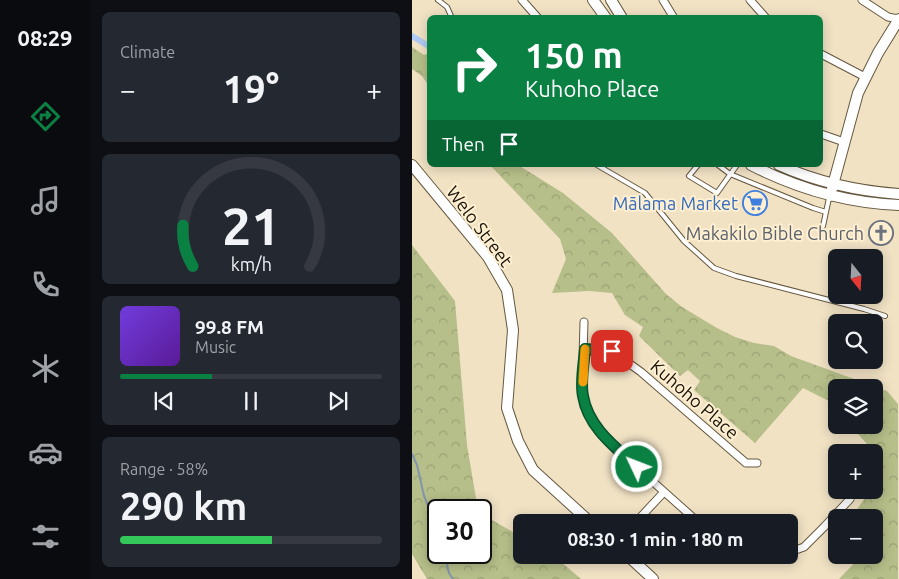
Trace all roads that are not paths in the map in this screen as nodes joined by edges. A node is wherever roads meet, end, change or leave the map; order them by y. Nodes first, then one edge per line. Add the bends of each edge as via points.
1 (438, 0) edge
2 (522, 0) edge
3 (593, 0) edge
4 (611, 0) edge
5 (662, 0) edge
6 (750, 0) edge
7 (862, 0) edge
8 (451, 15) edge
9 (535, 15) edge
10 (604, 15) edge
11 (620, 15) edge
12 (672, 15) edge
13 (763, 15) edge
14 (898, 19) edge
15 (823, 55) edge
16 (865, 77) junction
17 (823, 135) edge
18 (844, 142) junction
19 (412, 164) edge
20 (600, 167) edge
21 (696, 167) edge
22 (721, 167) edge
23 (734, 167) edge
24 (755, 167) edge
25 (784, 167) edge
26 (730, 174) junction
27 (832, 184) junction
28 (898, 194) edge
29 (830, 196) junction
30 (898, 206) edge
31 (826, 212) junction
32 (823, 226) dead end
33 (885, 316) dead end
34 (584, 322) dead end
35 (585, 349) junction
36 (757, 463) dead end
37 (664, 492) junction
38 (849, 499) edge
39 (581, 514) edge
40 (643, 514) edge
41 (689, 514) edge
42 (798, 549) edge
43 (637, 564) edge
44 (654, 579) edge

1 - 8 lane
2 - 9 street
3 - 10 street
4 - 11 street
5 - 12 street
6 - 13 street
7 - 14 street via 888,17
14 - 16 street
15 - 16 street
16 - 18 street
17 - 18 street
18 - 27 street
19 - 39 street, Welo Street via 488,257 507,290 513,330 507,408 518,441 533,470
20 - 33 lane via 644,192 684,242 714,268
21 - 26 lane via 689,176 717,193
22 - 26 lane
23 - 26 lane
24 - 29 street
25 - 27 street
26 - 31 lane
27 - 28 street
27 - 29 street
29 - 30 street
29 - 31 lane
31 - 32 lane
34 - 35 street
35 - 36 street, Kuhoho Place via 612,351 746,462
35 - 37 street via 582,395 588,413 597,429
37 - 40 street
37 - 41 street
38 - 42 street via 804,547
43 - 44 street

